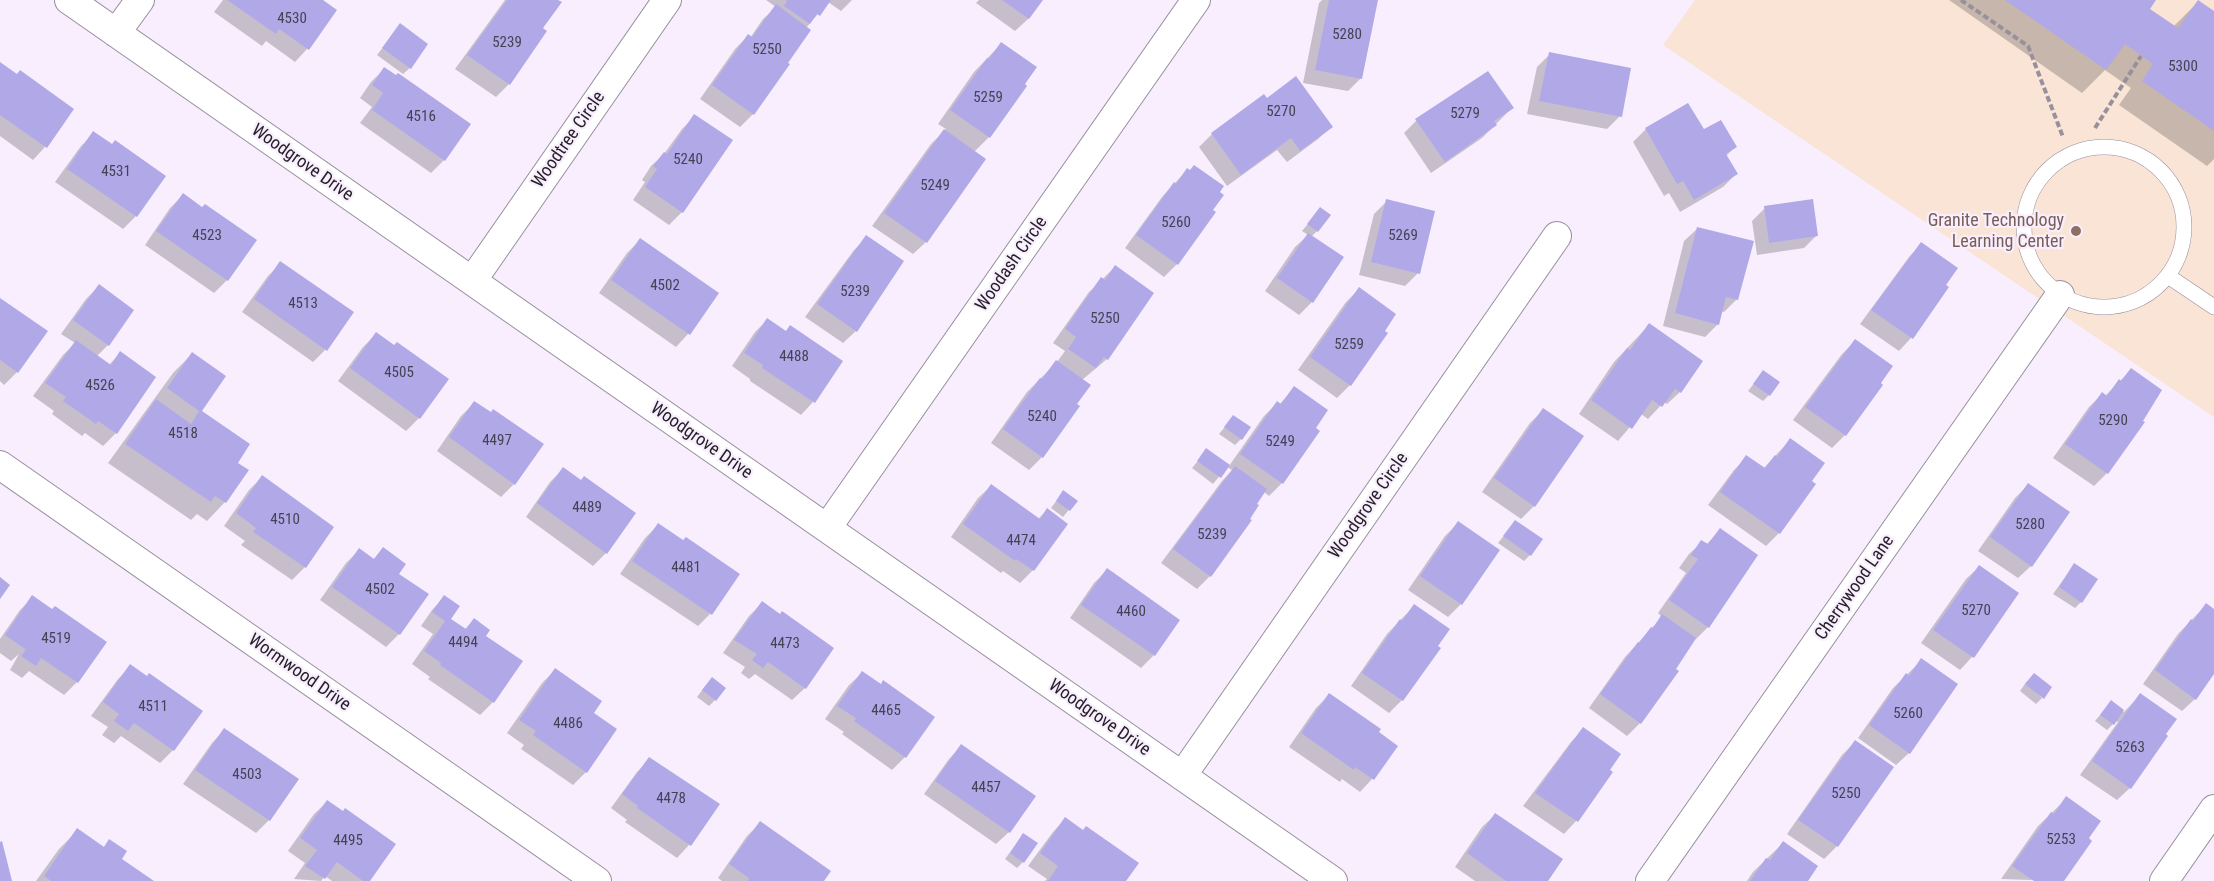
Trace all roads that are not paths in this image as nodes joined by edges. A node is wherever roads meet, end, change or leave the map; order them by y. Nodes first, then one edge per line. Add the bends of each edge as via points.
1 (69, 0) edge
2 (140, 0) edge
3 (667, 0) edge
4 (1196, 0) edge
5 (116, 33) junction
6 (1557, 236) dead end
7 (2168, 276) junction
8 (472, 281) junction
9 (2060, 295) junction
10 (2214, 307) edge
11 (0, 465) edge
12 (827, 528) junction
13 (1182, 776) junction
14 (2214, 809) edge
15 (597, 881) edge
16 (1333, 881) edge
17 (1650, 881) edge
18 (2164, 881) edge

1 - 5 street, Woodgrove Drive
2 - 5 street
3 - 8 street, Woodtree Circle
4 - 12 street, Woodash Circle
5 - 8 street, Woodgrove Drive
6 - 13 street, Woodgrove Circle
7 - 9 lane via 2150,293 2128,304 2104,308
7 - 9 lane via 2181,252 2185,225 2180,198 2166,174 2145,156 2120,147 2092,146 2066,155 2045,172 2030,195 2024,222 2027,249 2038,274
7 - 10 lane
8 - 12 street, Woodgrove Drive
9 - 17 street, Cherrywood Lane
11 - 15 street, Wormwood Drive
12 - 13 street, Woodgrove Drive
13 - 16 street, Woodgrove Drive
14 - 18 street

